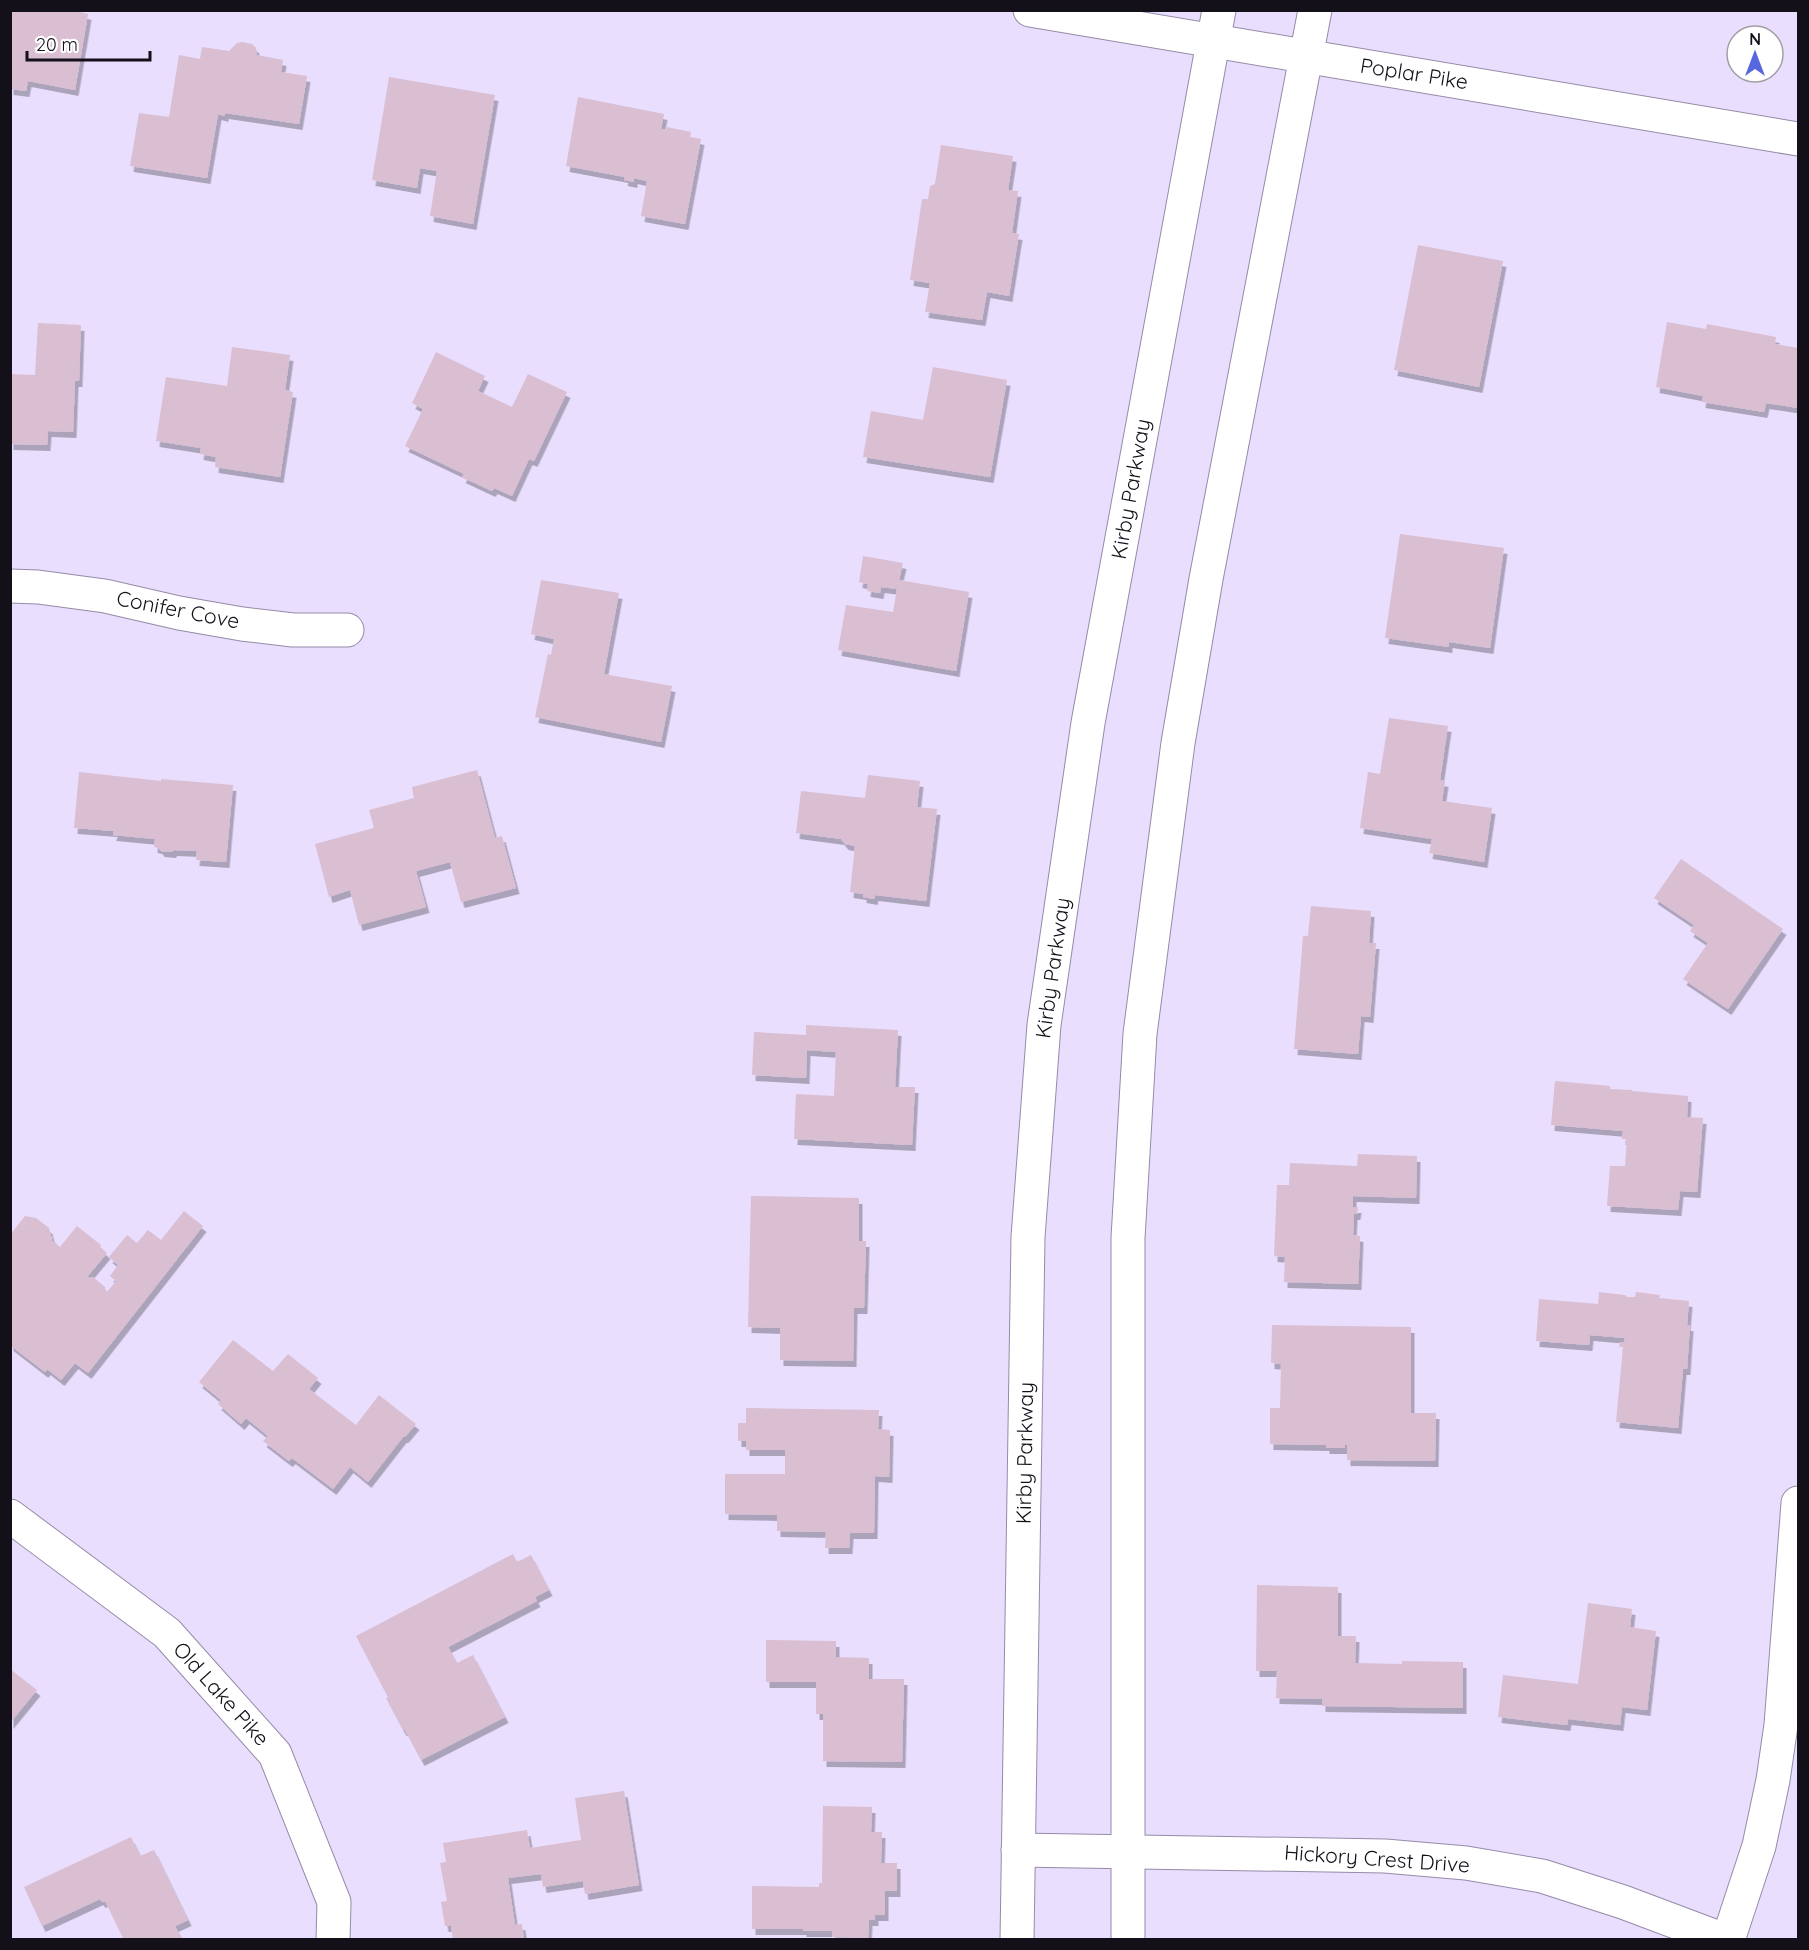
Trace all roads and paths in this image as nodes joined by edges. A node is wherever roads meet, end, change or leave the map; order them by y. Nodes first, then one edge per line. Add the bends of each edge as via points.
1 (1030, 10) edge
2 (1315, 10) edge
3 (1217, 26) edge
4 (1307, 56) junction
5 (1798, 139) edge
6 (10, 586) edge
7 (347, 630) dead end
8 (1798, 1503) edge
9 (10, 1516) edge
10 (1018, 1850) junction
11 (1128, 1852) junction
12 (333, 1940) edge
13 (1017, 1940) edge
14 (1128, 1940) edge
15 (1726, 1940) edge

1 - 3 main road, Poplar Pike
2 - 4 main road
3 - 4 main road, Poplar Pike
3 - 10 main road, Kirby Parkway via 1088,723 1044,1025 1029,1237
4 - 5 main road, Poplar Pike
4 - 11 main road via 1206,579 1179,743 1140,1035 1128,1238
6 - 7 main road, Conifer Cove via 105,596 242,624 293,630
8 - 15 main road via 1781,1725 1773,1780 1759,1846
9 - 12 main road, Old Lake Pike via 167,1634 275,1754 334,1902
10 - 11 main road, Hickory Crest Drive
10 - 13 main road, Kirby Parkway
11 - 14 main road
11 - 15 main road, Hickory Crest Drive via 1385,1856 1466,1863 1542,1876

